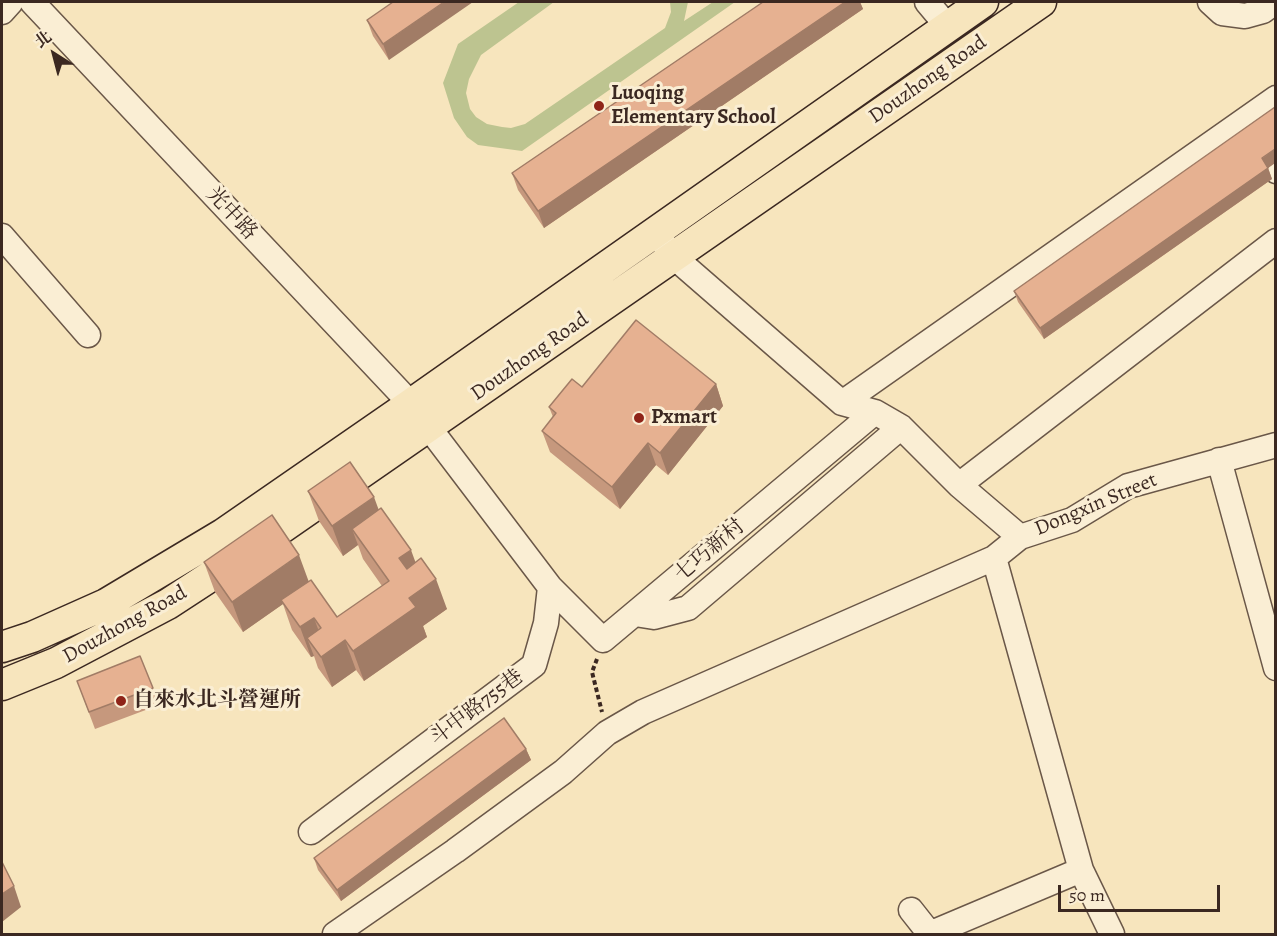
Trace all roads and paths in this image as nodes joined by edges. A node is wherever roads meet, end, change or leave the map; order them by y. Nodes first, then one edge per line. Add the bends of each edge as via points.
1 (11, 2) edge
2 (32, 2) edge
3 (927, 2) edge
4 (983, 2) edge
5 (1041, 2) edge
6 (1210, 2) edge
7 (1275, 2) edge
8 (2, 12) edge
9 (948, 27) junction
10 (1275, 98) edge
11 (1238, 123) junction
12 (1275, 171) edge
13 (654, 232) junction
14 (2, 236) edge
15 (1275, 241) edge
16 (675, 257) junction
17 (87, 335) dead end
18 (842, 403) junction
19 (411, 404) junction
20 (875, 412) junction
21 (901, 427) junction
22 (429, 428) junction
23 (1275, 445) edge
24 (1219, 460) junction
25 (959, 485) junction
26 (1020, 537) junction
27 (232, 545) junction
28 (994, 558) junction
29 (550, 587) junction
30 (635, 614) junction
31 (603, 640) junction
32 (2, 647) edge
33 (1275, 668) edge
34 (2, 685) edge
35 (607, 734) junction
36 (311, 832) dead end
37 (1081, 870) junction
38 (911, 910) dead end
39 (335, 934) edge
40 (1112, 934) edge

1 - 8 street
2 - 19 street, 光中路
3 - 9 street
4 - 9 main road, Douzhong Road
5 - 16 main road, Douzhong Road
6 - 7 street via 1222,13 1245,16 1263,11
9 - 13 main road, Douzhong Road
10 - 11 street
11 - 12 street
11 - 18 street
13 - 16 street
13 - 19 main road, Douzhong Road
14 - 17 street
15 - 25 street
16 - 18 street
16 - 22 main road, Douzhong Road
18 - 20 street
19 - 22 street, 光中路
19 - 27 main road, Douzhong Road
20 - 21 street
20 - 30 street, 七巧新村
21 - 25 street
21 - 30 street via 688,608 654,617
22 - 27 main road, Douzhong Road
22 - 29 street
23 - 24 street, Dongxin Street
24 - 26 street, Dongxin Street via 1128,486 1072,520
24 - 33 street
25 - 26 street
26 - 28 street
27 - 32 main road, Douzhong Road via 32,637
27 - 34 main road, Douzhong Road via 168,604 56,663
28 - 35 street via 643,712
28 - 37 street
29 - 31 street
29 - 36 street, 斗中路755巷 via 546,623 534,665
30 - 31 street, 七巧新村
31 - 35 path via 592,672
35 - 39 street via 563,772
37 - 38 street via 934,932 926,929
37 - 40 street

